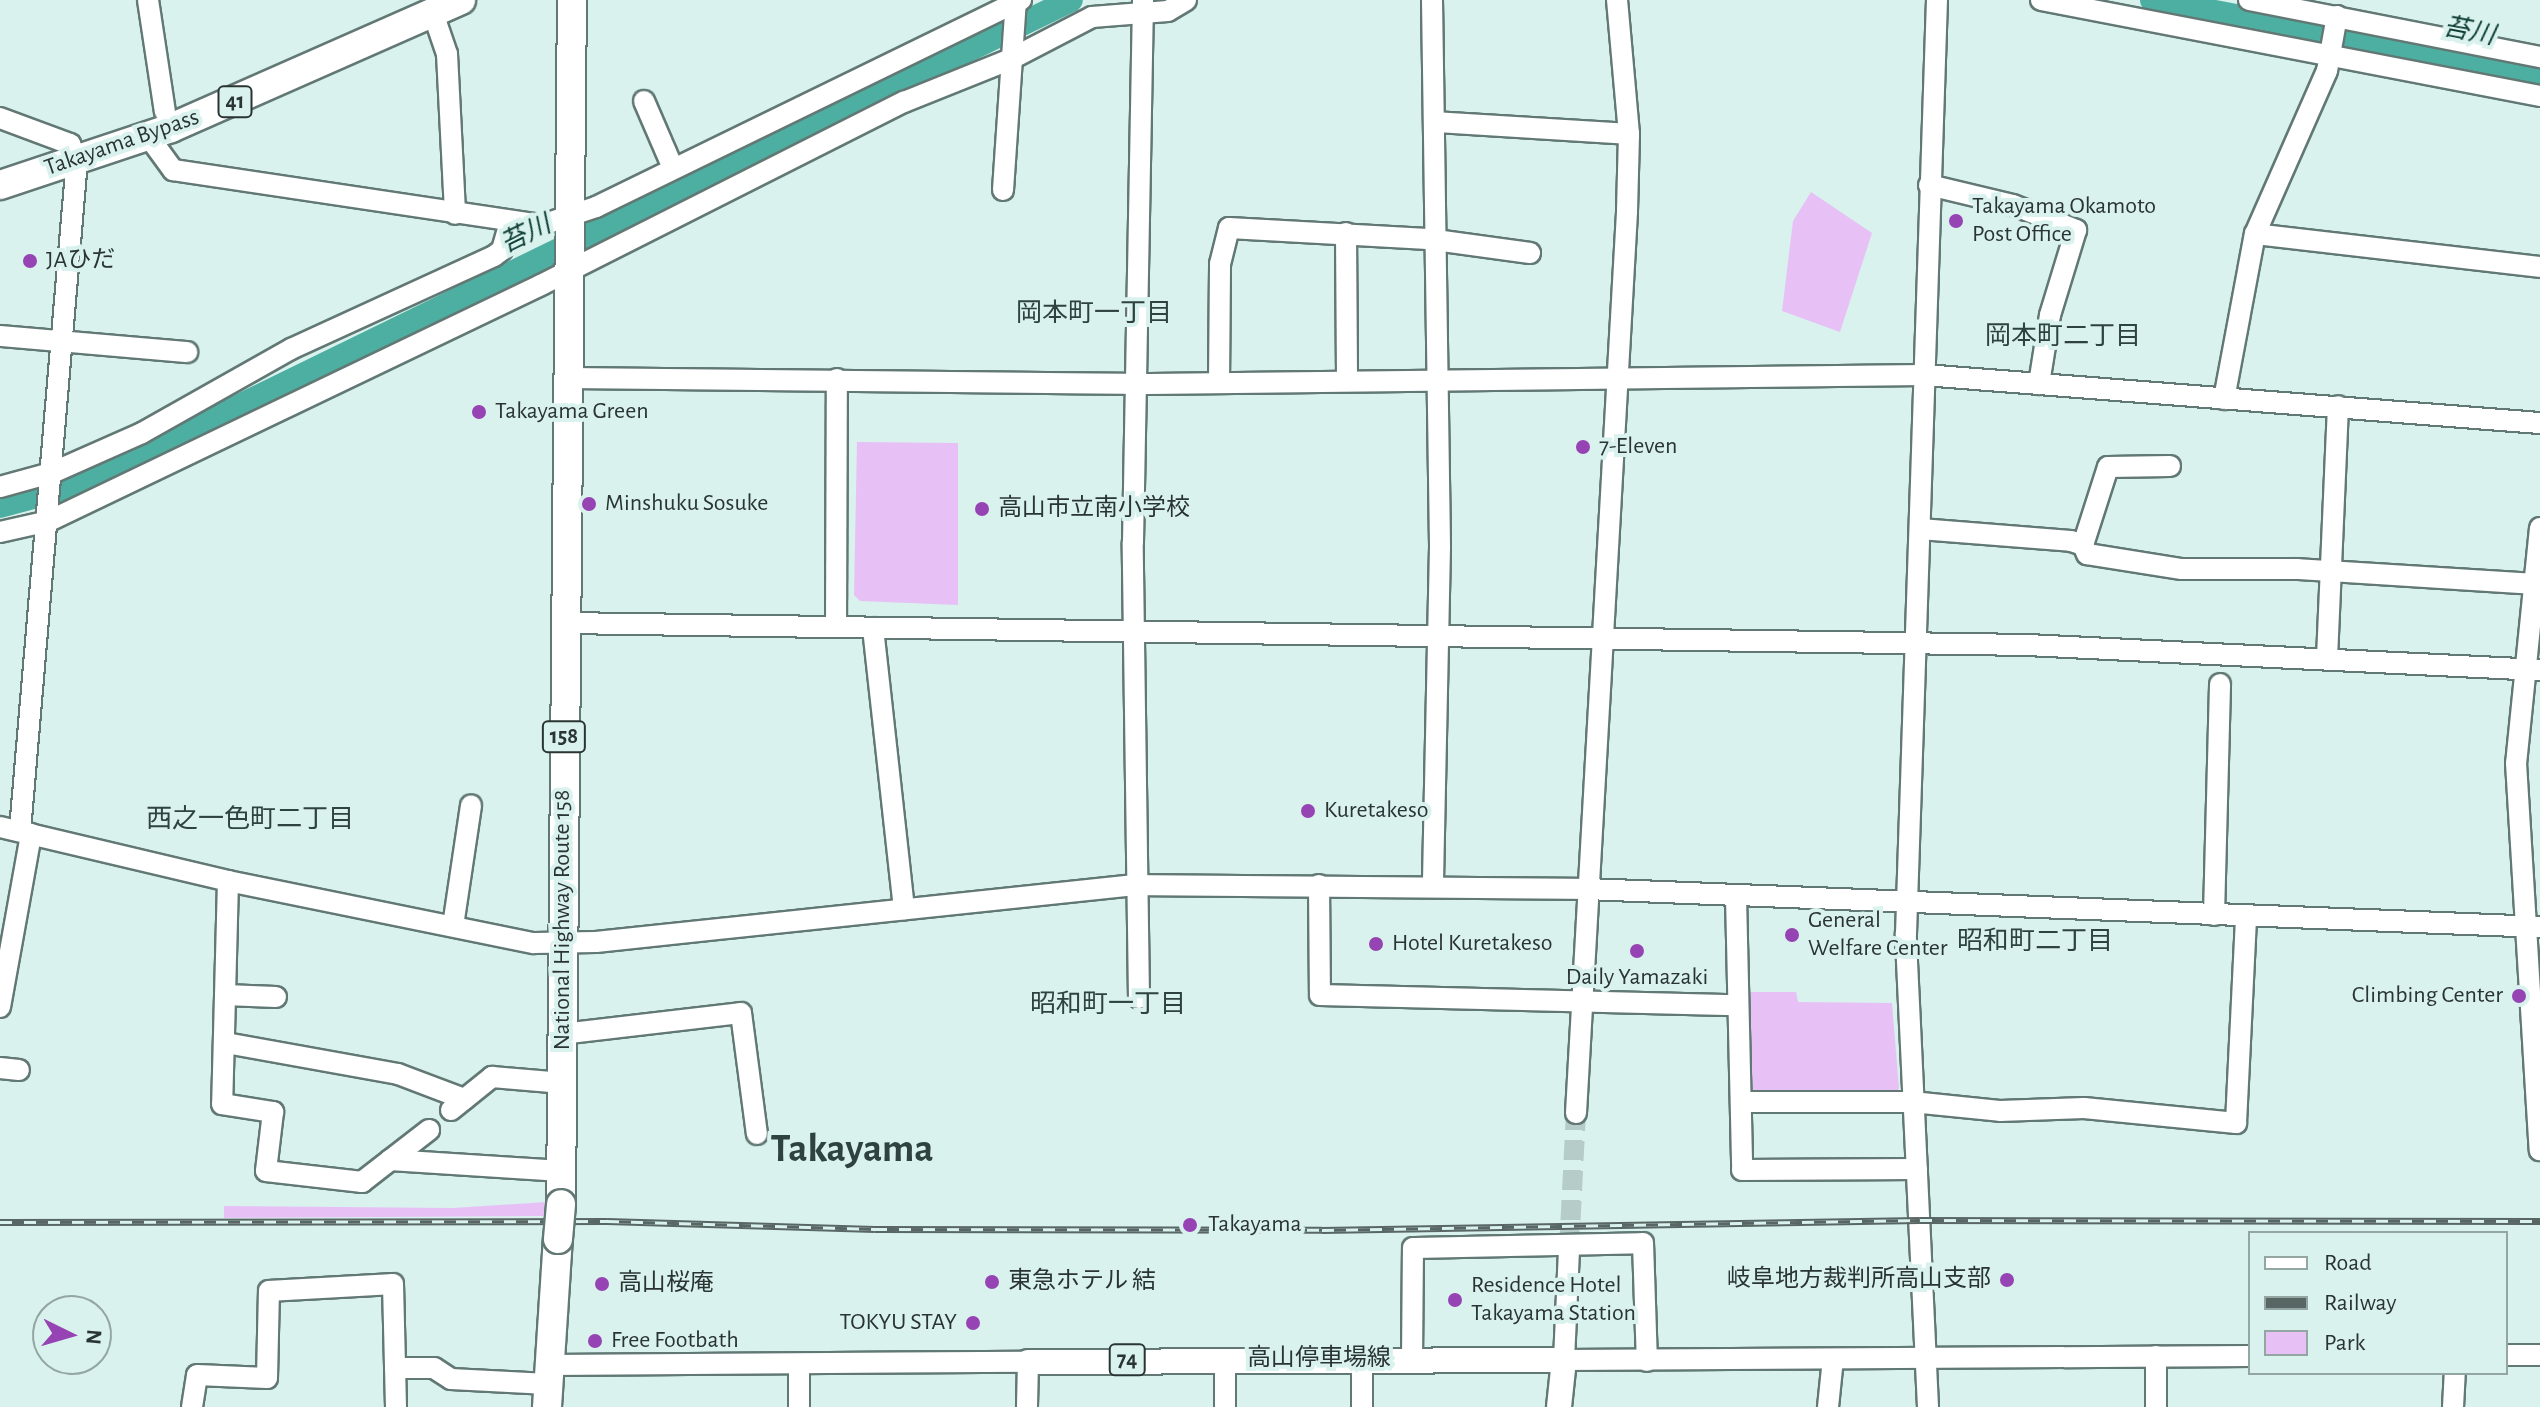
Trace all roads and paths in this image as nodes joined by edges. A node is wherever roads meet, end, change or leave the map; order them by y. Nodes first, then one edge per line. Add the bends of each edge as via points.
1 (148, 0) edge
2 (461, 0) edge
3 (572, 0) edge
4 (1186, 0) edge
5 (1432, 0) edge
6 (1617, 0) edge
7 (1937, 0) edge
8 (2249, 0) edge
9 (2052, 1) edge
10 (1017, 2) edge
11 (1143, 6) edge
12 (426, 7) edge
13 (2336, 19) junction
14 (2330, 53) junction
15 (1012, 55) junction
16 (2540, 57) edge
17 (2540, 96) edge
18 (644, 101) dead end
19 (165, 112) junction
20 (0, 118) edge
21 (1435, 122) junction
22 (1629, 134) junction
23 (149, 137) junction
24 (73, 152) junction
25 (0, 165) edge
26 (673, 168) junction
27 (0, 185) edge
28 (1929, 185) junction
29 (1003, 190) dead end
30 (455, 214) junction
31 (570, 219) junction
32 (510, 222) junction
33 (1346, 233) junction
34 (2255, 234) junction
35 (1436, 241) junction
36 (1530, 253) dead end
37 (570, 266) junction
38 (2540, 267) edge
39 (0, 336) edge
40 (66, 341) junction
41 (187, 352) dead end
42 (1924, 375) junction
43 (569, 378) junction
44 (1616, 378) junction
45 (837, 379) junction
46 (1438, 380) junction
47 (1347, 381) junction
48 (1219, 383) junction
49 (1136, 384) junction
50 (2039, 384) junction
51 (2224, 399) junction
52 (2338, 406) junction
53 (2540, 423) edge
54 (2170, 466) dead end
55 (54, 475) junction
56 (0, 487) edge
57 (49, 518) junction
58 (2540, 528) edge
59 (1920, 529) junction
60 (0, 532) edge
61 (2083, 545) junction
62 (2334, 572) junction
63 (2534, 584) junction
64 (564, 623) junction
65 (836, 627) junction
66 (873, 628) junction
67 (1133, 632) junction
68 (1440, 636) junction
69 (1601, 639) junction
70 (1915, 642) junction
71 (2327, 658) junction
72 (2532, 670) edge
73 (2220, 684) dead end
74 (471, 805) dead end
75 (17, 831) edge
76 (228, 881) junction
77 (1135, 885) junction
78 (1319, 885) junction
79 (1433, 886) junction
80 (1587, 889) junction
81 (1736, 896) junction
82 (1906, 905) junction
83 (904, 909) junction
84 (2214, 915) junction
85 (2246, 916) junction
86 (453, 926) junction
87 (2534, 927) edge
88 (563, 943) junction
89 (225, 995) junction
90 (276, 997) dead end
91 (1139, 998) dead end
92 (1580, 1001) junction
93 (1736, 1005) junction
94 (0, 1007) edge
95 (562, 1034) junction
96 (226, 1043) junction
97 (563, 1083) junction
98 (1741, 1102) junction
99 (1912, 1102) junction
100 (1576, 1113) tunnel mouth
101 (429, 1130) dead end
102 (757, 1134) dead end
103 (2540, 1150) edge
104 (390, 1160) junction
105 (1917, 1169) junction
106 (562, 1171) junction
107 (1569, 1250) tunnel mouth
108 (2508, 1355) edge
109 (2540, 1355) edge
110 (2156, 1356) junction
111 (2248, 1356) edge
112 (1925, 1358) junction
113 (1225, 1359) junction
114 (1362, 1359) junction
115 (1833, 1359) junction
116 (1412, 1360) junction
117 (1564, 1360) junction
118 (1647, 1361) junction
119 (1028, 1362) junction
120 (799, 1364) junction
121 (395, 1368) junction
122 (2455, 1375) edge
123 (548, 1385) edge
124 (192, 1407) edge
125 (396, 1407) edge
126 (799, 1407) edge
127 (1027, 1407) edge
128 (1225, 1407) edge
129 (1362, 1407) edge
130 (1559, 1407) edge
131 (1828, 1407) edge
132 (1928, 1407) edge
133 (2156, 1407) edge
134 (2453, 1407) edge

1 - 19 street
2 - 12 highway, Takayama Bypass / 41
3 - 31 highway, National Highway Route 158 / 158
4 - 11 street via 1168,11
5 - 21 street
6 - 22 street
7 - 28 street
8 - 13 street
9 - 14 street
10 - 15 street
10 - 26 street
11 - 15 street via 1092,17
11 - 49 street
12 - 19 highway, Takayama Bypass / 41
12 - 23 highway, Takayama Bypass / 41
12 - 30 street via 447,54
13 - 14 street
13 - 16 street
14 - 17 street
14 - 34 street
15 - 29 street
15 - 37 street via 904,102
18 - 26 street
19 - 24 highway, Takayama Bypass / 41
20 - 24 street
21 - 22 street
21 - 35 street
22 - 44 street
23 - 24 highway, Takayama Bypass / 41
23 - 30 street via 173,170
24 - 25 highway, Takayama Bypass / 41
24 - 27 highway, Takayama Bypass / 41
24 - 40 street
26 - 31 street
28 - 42 street
28 - 50 street via 2013,205 2076,230 2050,315
30 - 32 street
31 - 32 street via 542,225
31 - 37 highway, National Highway Route 158 / 158
32 - 55 street via 502,250 494,256 291,349 198,405
33 - 35 street
33 - 47 street
33 - 48 street via 1229,228 1220,264
34 - 38 street
34 - 51 street
35 - 36 street
35 - 46 street
37 - 43 highway, National Highway Route 158 / 158
37 - 57 street
39 - 40 street
40 - 41 street
40 - 55 street
42 - 44 street
42 - 50 street
42 - 59 street
43 - 45 street
43 - 64 highway, National Highway Route 158 / 158
44 - 46 street
44 - 69 street
45 - 49 street
45 - 65 street
46 - 47 street
46 - 68 street
47 - 48 street
48 - 49 street
49 - 67 street
50 - 51 street
51 - 52 street
52 - 53 street
52 - 62 street
54 - 61 street via 2108,467
55 - 56 street
55 - 57 street
57 - 60 street
57 - 75 street
58 - 63 street
59 - 61 street
59 - 70 street
61 - 62 street via 2087,554 2182,569
62 - 63 street
62 - 71 street
63 - 72 street
64 - 65 street
64 - 88 highway, National Highway Route 158 / 158
65 - 66 street
66 - 67 street
66 - 83 street
67 - 68 street
67 - 77 street
68 - 69 street
68 - 79 street
69 - 70 street
69 - 80 street
70 - 71 street
70 - 82 street
71 - 72 street
72 - 87 street via 2516,763
73 - 84 street
74 - 86 street
75 - 76 street
75 - 94 street
76 - 86 street
76 - 89 street
77 - 78 street
77 - 83 street
77 - 91 street
78 - 79 street
78 - 92 street via 1320,995
79 - 80 street
80 - 81 street
80 - 92 street
81 - 82 street
81 - 93 street
82 - 84 street
82 - 99 street
83 - 88 street
84 - 85 street
85 - 87 street
85 - 99 street via 2236,1123 2084,1108 2000,1111
86 - 88 street
87 - 103 street
88 - 95 highway, National Highway Route 158 / 158
89 - 90 street
89 - 96 street
92 - 93 street
92 - 100 street
93 - 98 street
95 - 97 highway, National Highway Route 158 / 158
95 - 102 street via 741,1013
96 - 97 street via 323,1065 398,1074 457,1104 492,1077
96 - 104 street via 222,1104 273,1112 266,1171 362,1182
97 - 106 highway, National Highway Route 158 / 158
98 - 99 street
98 - 105 street via 1742,1170
99 - 105 street
101 - 104 street
104 - 106 street
105 - 112 street
106 - 123 highway, National Highway Route 158 / 158, bridge
107 - 117 street
108 - 109 street
110 - 111 street
110 - 112 street
110 - 133 street
112 - 115 street
112 - 132 street
113 - 114 main road, 高山停車場線 / 74
113 - 119 main road, 高山停車場線 / 74
113 - 128 street
114 - 116 main road, 高山停車場線 / 74
114 - 129 street
115 - 118 street
115 - 131 street
116 - 117 main road, 高山停車場線 / 74
116 - 118 street via 1413,1248 1643,1243
117 - 118 street
117 - 130 main road
119 - 120 street
119 - 127 street
120 - 123 street
120 - 126 street
121 - 123 street via 434,1368 451,1379
121 - 124 street via 393,1284 269,1291 267,1378 197,1375
121 - 125 street
122 - 134 street

